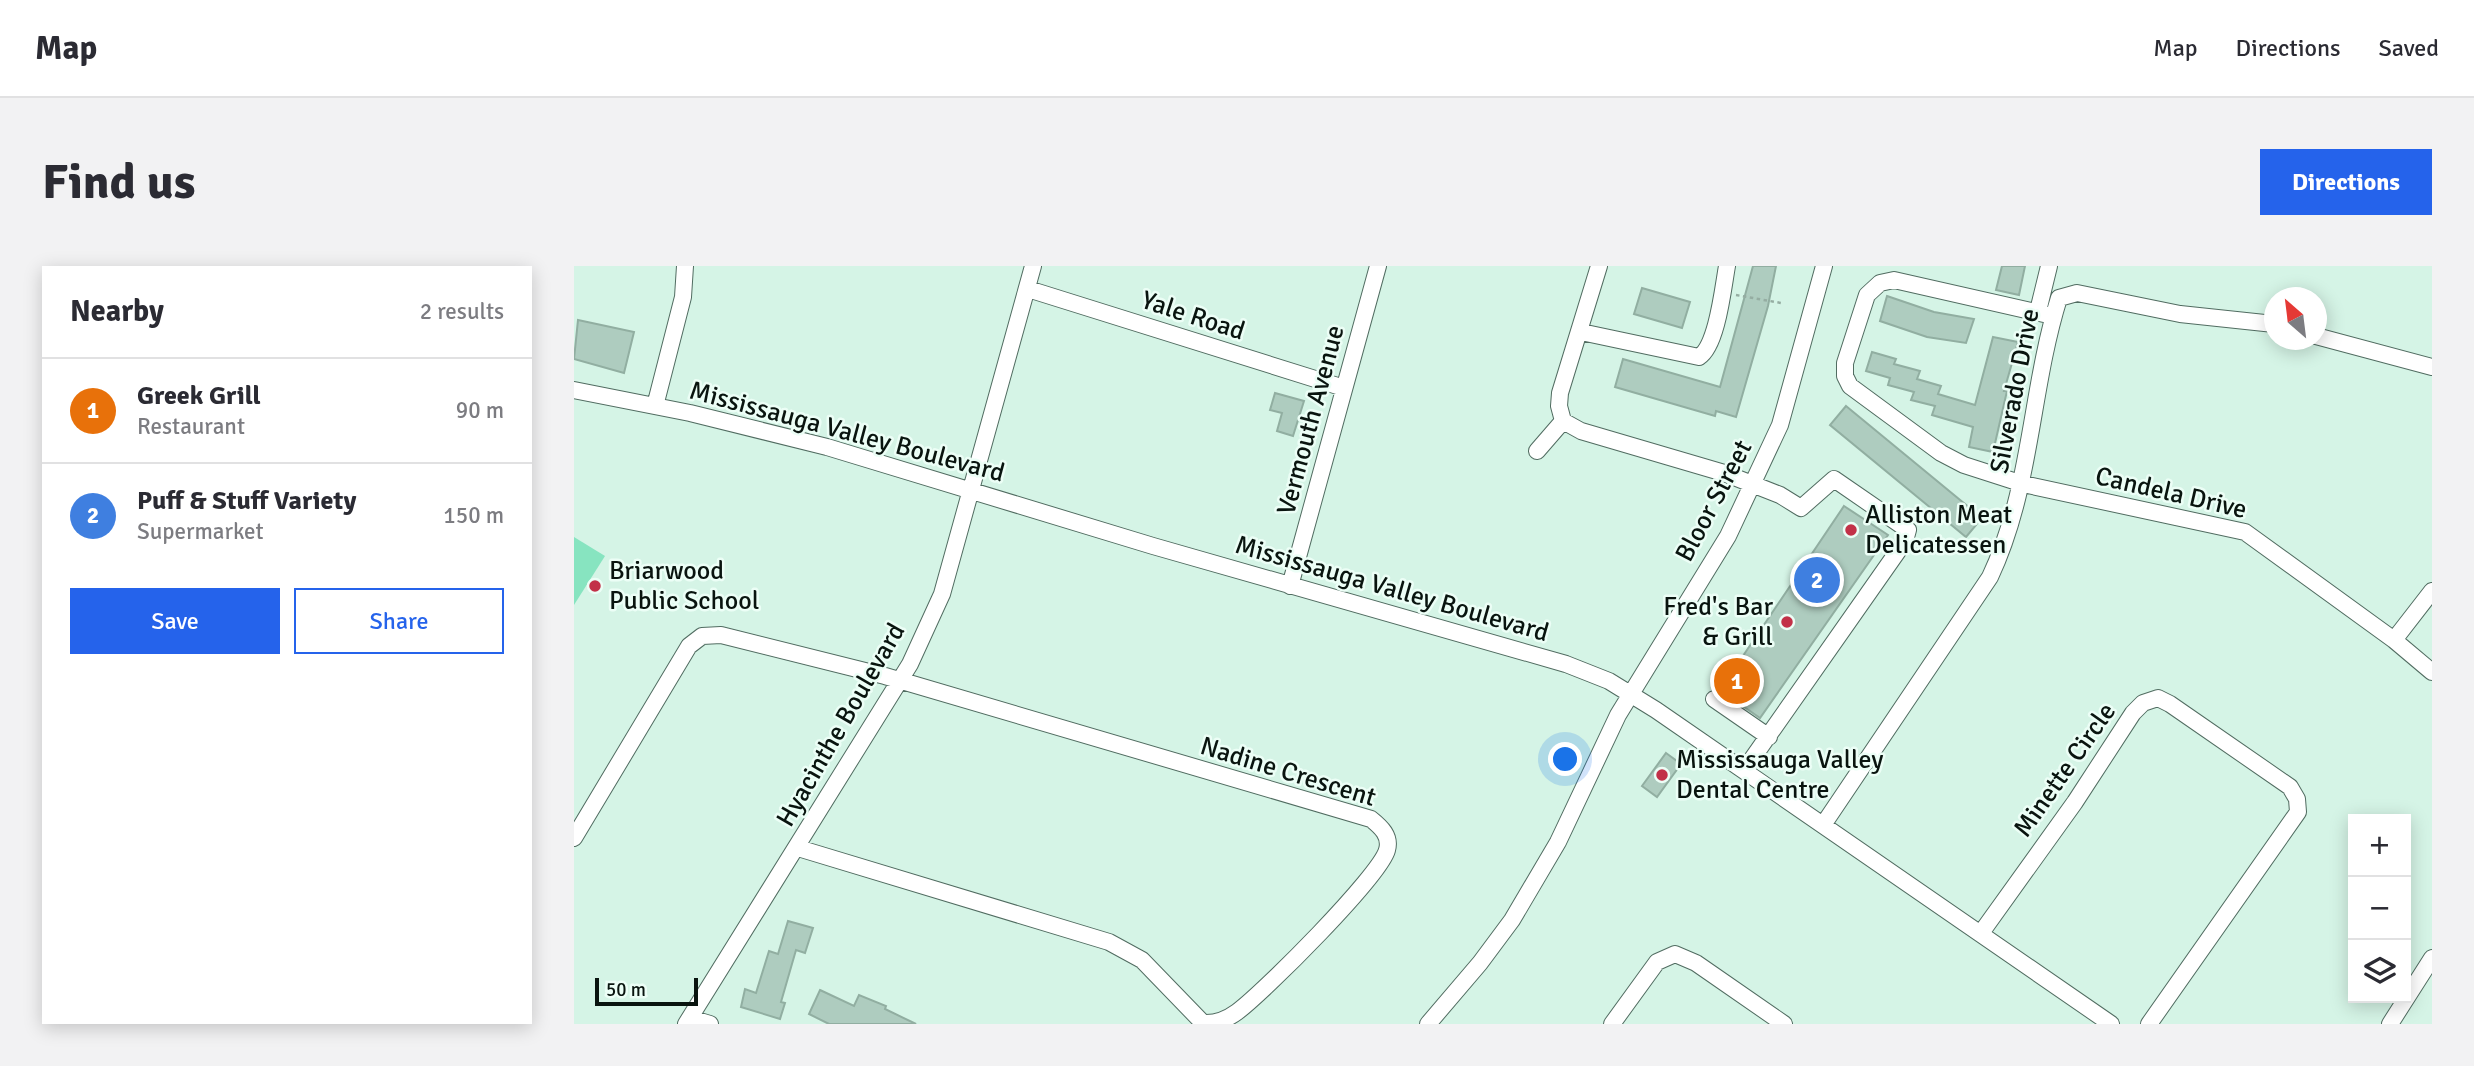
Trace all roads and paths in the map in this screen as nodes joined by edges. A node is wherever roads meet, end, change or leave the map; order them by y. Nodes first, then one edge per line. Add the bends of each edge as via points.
1 (685, 266) edge
2 (1033, 266) edge
3 (1378, 266) edge
4 (1600, 266) edge
5 (1727, 266) edge
6 (1824, 266) edge
7 (2049, 266) edge
8 (1885, 274) edge
9 (1028, 289) junction
10 (1721, 293) junction
11 (1781, 303) dead end
12 (2045, 314) junction
13 (2264, 323) edge
14 (1581, 332) junction
15 (2327, 338) edge
16 (2432, 367) edge
17 (1344, 388) junction
18 (574, 390) edge
19 (655, 406) junction
20 (1563, 421) junction
21 (1537, 451) dead end
22 (1755, 484) junction
23 (2023, 484) junction
24 (971, 491) junction
25 (1290, 586) junction
26 (2432, 591) edge
27 (2394, 640) junction
28 (2432, 672) edge
29 (901, 681) junction
30 (1631, 695) junction
31 (1714, 699) dead end
32 (1769, 737) junction
33 (1745, 769) junction
34 (1823, 825) junction
35 (574, 838) edge
36 (798, 848) junction
37 (1981, 933) junction
38 (2432, 958) edge
39 (688, 1021) edge
40 (710, 1024) edge
41 (1428, 1024) edge
42 (1612, 1024) edge
43 (1784, 1024) edge
44 (2111, 1024) edge
45 (2149, 1024) edge
46 (2390, 1024) edge

1 - 19 street via 683,297
2 - 9 street, Hyacinthe Boulevard
3 - 17 street, Vermouth Avenue
4 - 14 street
5 - 10 street
6 - 22 street, Bloor Street via 1780,425
7 - 12 street
8 - 12 street
8 - 23 street, Candela Drive via 1867,295 1845,363 1850,386 1941,453
9 - 17 street, Yale Road
9 - 24 street, Hyacinthe Boulevard
10 - 11 path
10 - 14 street via 1712,342 1699,357
12 - 13 street, Silverado Drive via 2059,298 2077,293 2180,314
12 - 23 street, Silverado Drive
14 - 20 street via 1560,393
15 - 16 street
17 - 25 street, Vermouth Avenue
18 - 19 street, Mississauga Valley Boulevard
19 - 24 street, Mississauga Valley Boulevard via 827,447
20 - 21 street
20 - 22 street via 1581,431
22 - 30 street, Bloor Street
22 - 32 street via 1801,508 1834,479 1908,530 1905,541
23 - 27 street, Candela Drive via 2245,532
23 - 34 street, Silverado Drive via 1990,577
24 - 25 street, Mississauga Valley Boulevard
24 - 29 street, Hyacinthe Boulevard via 942,594
25 - 30 street, Mississauga Valley Boulevard via 1566,664
26 - 27 street
27 - 28 street, Candela Drive
29 - 35 street, Nadine Crescent via 721,635 702,636 689,646
29 - 36 street, Hyacinthe Boulevard
29 - 36 street, Nadine Crescent via 1371,819 1384,829 1387,852 1315,938 1237,1012 1217,1024 1203,1023 1142,960 1109,943
30 - 33 street, Mississauga Valley Boulevard
30 - 41 street, Bloor Street via 1558,842 1512,920
31 - 32 street
32 - 33 street
33 - 34 street, Mississauga Valley Boulevard
34 - 37 street, Mississauga Valley Boulevard
36 - 39 street, Hyacinthe Boulevard
37 - 44 street, Mississauga Valley Boulevard
37 - 45 street, Minette Circle via 2133,713 2158,698 2170,704 2290,787 2298,813
38 - 46 street
39 - 40 street
42 - 43 street via 1657,962 1675,954 1696,963

